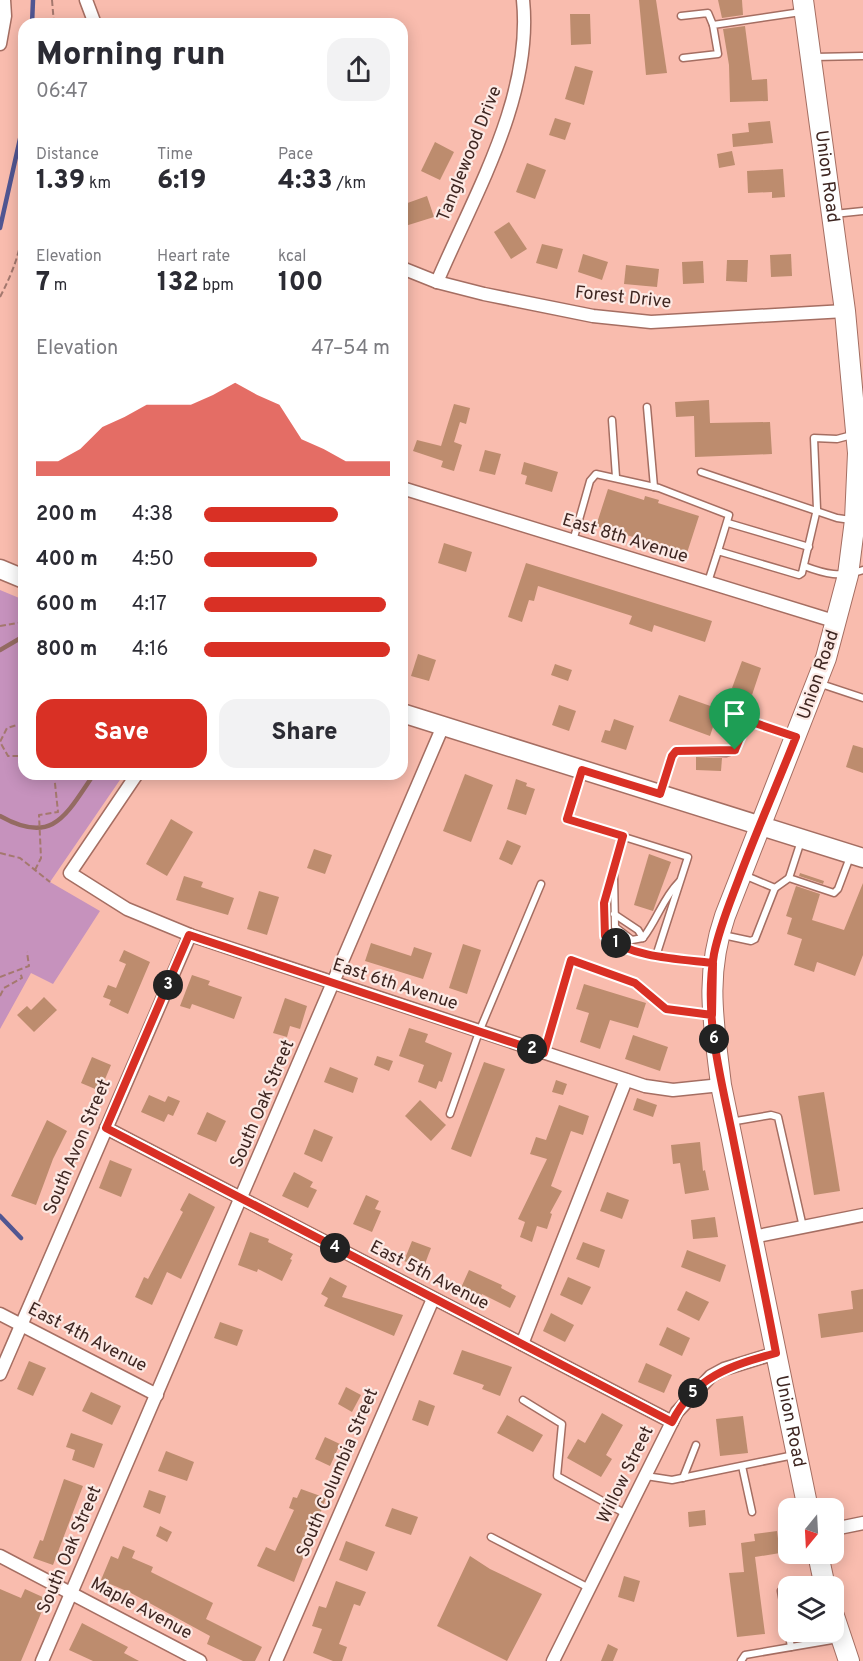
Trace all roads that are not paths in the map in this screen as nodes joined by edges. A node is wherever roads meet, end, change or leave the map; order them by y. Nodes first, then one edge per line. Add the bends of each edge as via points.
1 (4, 0) edge
2 (86, 0) edge
3 (523, 0) edge
4 (804, 6) edge
5 (681, 16) dead end
6 (93, 18) edge
7 (713, 25) junction
8 (0, 44) edge
9 (863, 56) edge
10 (810, 57) junction
11 (683, 58) dead end
12 (863, 211) edge
13 (831, 214) junction
14 (408, 270) edge
15 (437, 282) junction
16 (845, 311) junction
17 (647, 407) dead end
18 (612, 420) dead end
19 (858, 434) edge
20 (701, 472) dead end
21 (860, 473) edge
22 (616, 477) junction
23 (654, 487) junction
24 (408, 491) edge
25 (817, 509) junction
26 (855, 520) junction
27 (728, 523) junction
28 (573, 542) junction
29 (808, 547) junction
30 (863, 550) edge
31 (718, 551) junction
32 (804, 566) junction
33 (0, 569) edge
34 (856, 572) edge
35 (18, 576) edge
36 (708, 583) junction
37 (837, 622) junction
38 (817, 683) junction
39 (863, 698) edge
40 (408, 715) edge
41 (443, 726) junction
42 (796, 737) junction
43 (582, 770) junction
44 (133, 780) edge
45 (660, 794) junction
46 (759, 825) junction
47 (623, 836) junction
48 (801, 838) junction
49 (857, 856) edge
50 (613, 872) junction
51 (741, 874) junction
52 (789, 878) junction
53 (680, 880) junction
54 (541, 884) dead end
55 (775, 888) junction
56 (614, 914) junction
57 (719, 934) junction
58 (189, 935) junction
59 (643, 938) junction
60 (656, 956) junction
61 (713, 963) junction
62 (334, 984) junction
63 (712, 1015) junction
64 (479, 1032) junction
65 (544, 1053) junction
66 (626, 1080) junction
67 (721, 1085) junction
68 (450, 1114) dead end
69 (730, 1122) junction
70 (106, 1128) junction
71 (241, 1200) junction
72 (863, 1215) edge
73 (803, 1227) junction
74 (753, 1236) junction
75 (433, 1299) junction
76 (0, 1314) edge
77 (21, 1325) junction
78 (522, 1344) junction
79 (776, 1353) junction
80 (0, 1374) edge
81 (158, 1395) junction
82 (522, 1400) dead end
83 (672, 1422) junction
84 (696, 1445) dead end
85 (795, 1455) junction
86 (742, 1466) junction
87 (646, 1476) junction
88 (683, 1478) junction
89 (805, 1498) edge
90 (752, 1512) dead end
91 (627, 1514) junction
92 (863, 1523) edge
93 (844, 1526) edge
94 (491, 1537) dead end
95 (0, 1556) edge
96 (590, 1588) junction
97 (71, 1593) junction
98 (790, 1642) edge
99 (819, 1642) edge
100 (843, 1642) edge
101 (791, 1647) junction
102 (42, 1661) edge
103 (200, 1661) edge
104 (276, 1661) edge
105 (553, 1661) edge
106 (741, 1661) edge
107 (849, 1661) edge

1 - 8 street
2 - 6 street
3 - 15 street, Tanglewood Drive via 525,38 518,85
4 - 7 lane
4 - 10 main road, Union Road
5 - 7 lane via 708,13
7 - 11 lane via 718,54
9 - 10 lane
10 - 13 main road, Union Road
12 - 13 lane
13 - 16 main road, Union Road
14 - 15 street, Forest Drive
15 - 16 street, Forest Drive via 593,316 651,322
16 - 19 main road, Union Road
17 - 23 lane
18 - 22 lane
19 - 21 main road, Union Road
19 - 25 lane via 837,439 814,438
20 - 25 lane
21 - 26 main road, Union Road
22 - 23 lane
22 - 28 lane via 596,474 590,481
23 - 27 lane via 729,515
24 - 28 street, East 8th Avenue
25 - 26 lane via 837,518
25 - 29 lane
26 - 34 main road, Union Road
27 - 29 lane
27 - 31 lane
28 - 36 street, East 8th Avenue
29 - 32 lane
30 - 34 main road
31 - 32 lane via 799,575
31 - 36 lane
32 - 34 lane via 827,575
33 - 35 main road
34 - 37 main road, Union Road
36 - 37 street, East 8th Avenue
37 - 38 main road, Union Road
38 - 39 lane
38 - 42 main road, Union Road
40 - 41 main road
41 - 43 main road
41 - 62 street, South Oak Street
42 - 45 lane via 752,722 745,726 735,750 676,751
42 - 46 main road, Union Road
43 - 45 main road
43 - 47 lane via 567,819
44 - 58 street, East 6th Avenue via 70,873 127,909
45 - 46 main road
46 - 48 main road
46 - 51 main road, Union Road
47 - 50 lane
47 - 53 lane via 688,857
48 - 49 main road
48 - 52 lane
49 - 52 lane via 834,892
50 - 56 lane
50 - 60 lane via 604,903 605,936
51 - 55 lane
51 - 57 main road, Union Road
52 - 55 lane
53 - 59 lane via 668,893 658,918
53 - 60 lane
54 - 64 lane
55 - 57 lane via 755,939
56 - 59 lane
56 - 59 lane via 615,927 632,940
57 - 61 main road, Union Road
58 - 62 street, East 6th Avenue
58 - 70 street, South Avon Street
60 - 61 lane
61 - 63 main road, Union Road
62 - 64 street, East 6th Avenue
62 - 71 street, South Oak Street
63 - 65 lane via 666,1009 635,983 571,960
63 - 67 main road, Union Road
64 - 65 street, East 6th Avenue
64 - 68 lane
65 - 66 street, East 6th Avenue
66 - 67 street, East 6th Avenue via 673,1090
66 - 78 street
67 - 69 main road, Union Road
69 - 73 lane via 778,1117
69 - 74 main road, Union Road
70 - 71 street, East 5th Avenue
70 - 77 street, South Avon Street
71 - 75 street, East 5th Avenue
71 - 81 street, South Oak Street
72 - 73 street
73 - 74 street
74 - 79 main road, Union Road
75 - 78 street, East 5th Avenue
75 - 104 street, South Columbia Street
76 - 77 street, East 4th Avenue
77 - 80 street, South Avon Street
77 - 81 street, East 4th Avenue
78 - 83 street, East 5th Avenue
79 - 83 street, Willow Street via 711,1376 687,1398
79 - 85 main road, Union Road
81 - 97 street, South Oak Street
82 - 91 lane via 562,1424 556,1476
83 - 87 street, Willow Street
84 - 88 lane
85 - 86 lane
85 - 89 main road, Union Road
86 - 88 lane
86 - 90 lane
87 - 88 lane
87 - 91 street, Willow Street
91 - 96 street, Willow Street
92 - 93 street
94 - 96 lane
95 - 97 street, Maple Avenue
96 - 105 street, Willow Street
97 - 102 street, South Oak Street
97 - 103 street, Maple Avenue
98 - 101 lane
99 - 101 lane
100 - 107 main road
101 - 106 lane via 745,1655

